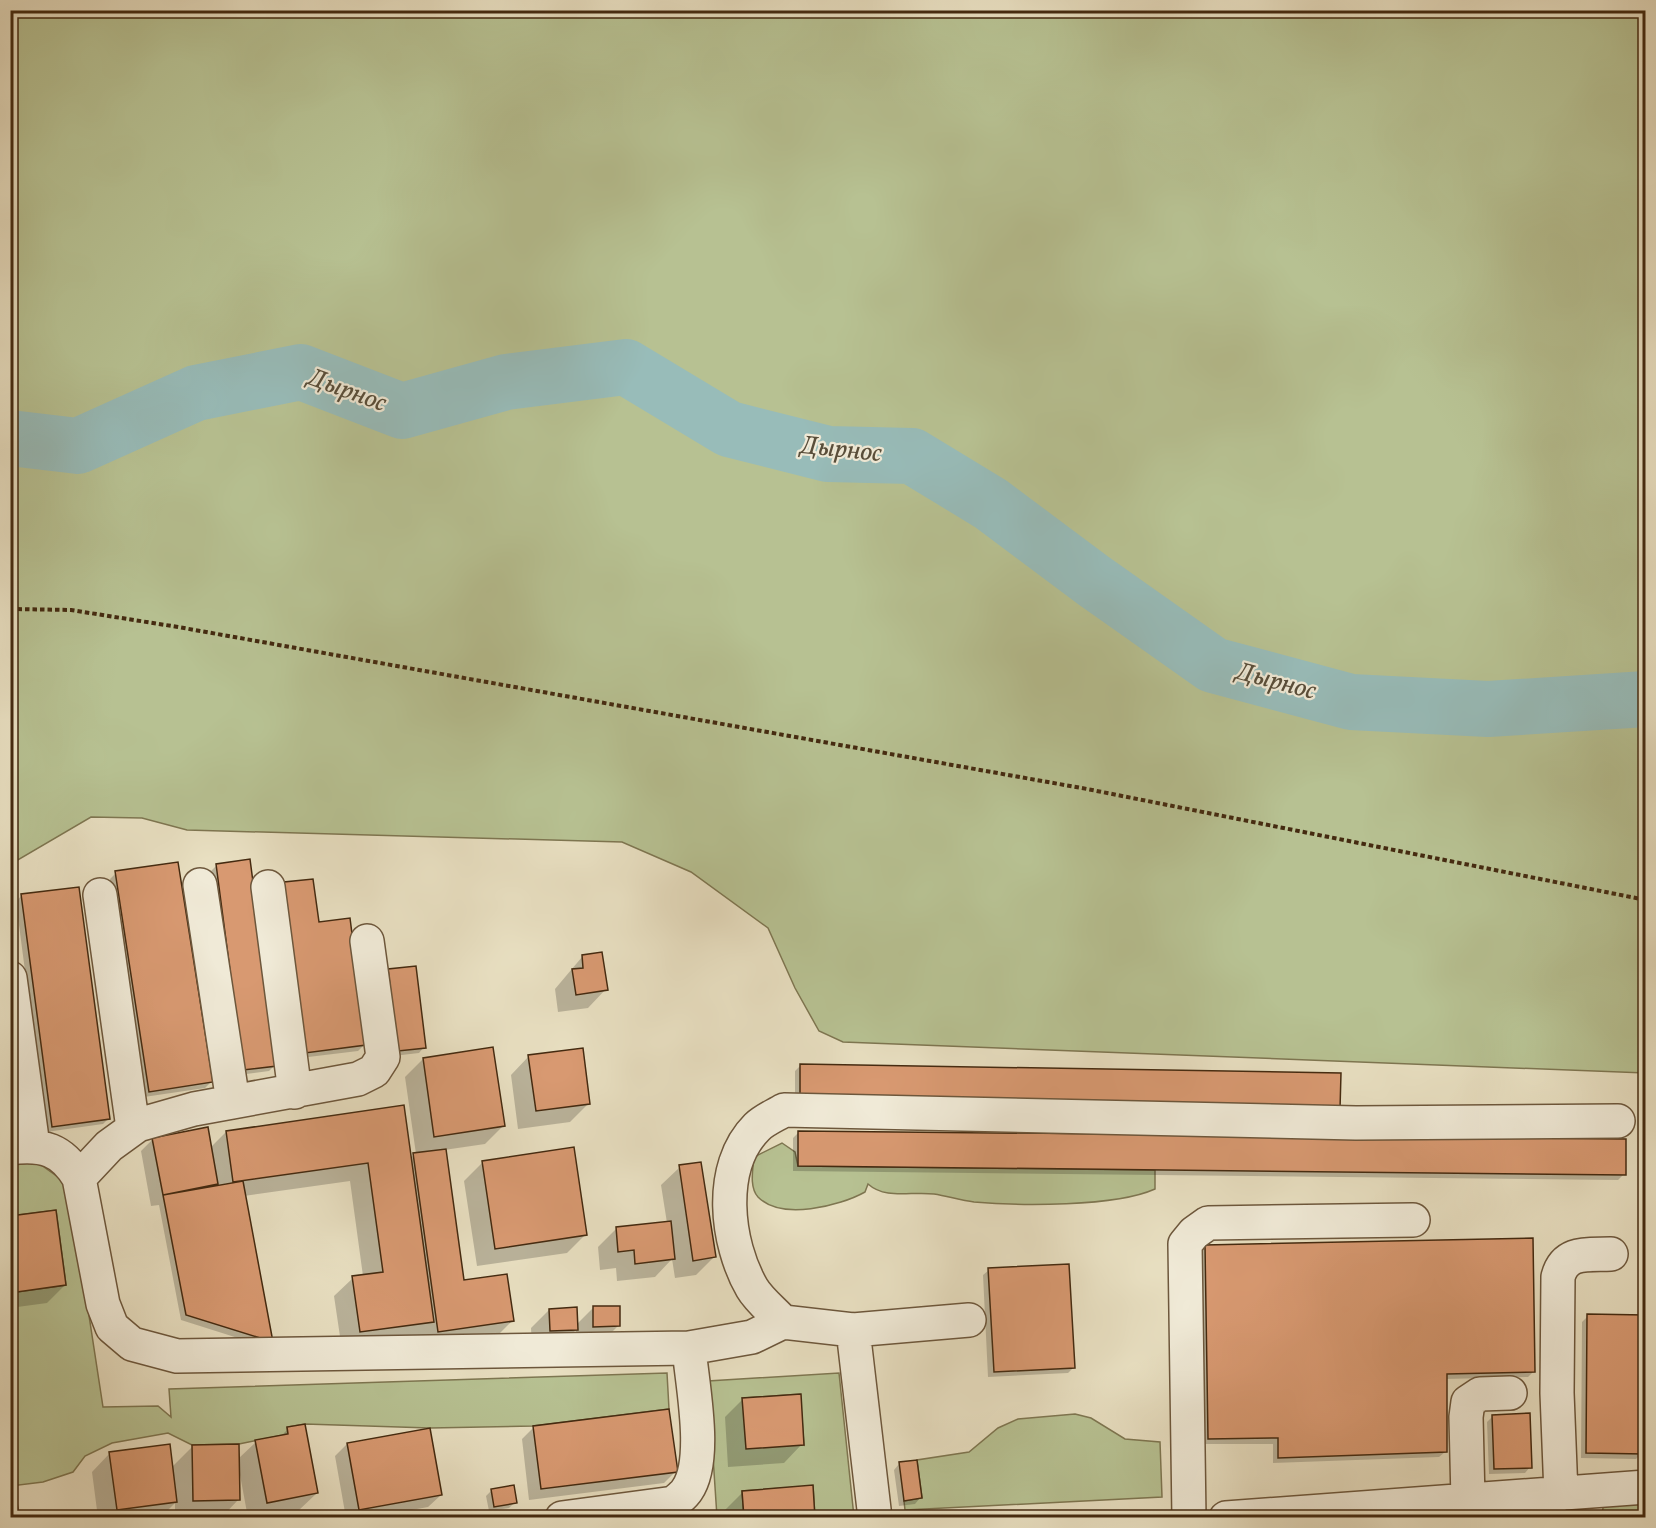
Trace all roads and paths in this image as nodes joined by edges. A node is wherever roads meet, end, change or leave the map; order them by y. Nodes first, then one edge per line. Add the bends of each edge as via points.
1 (10, 609) edge
2 (200, 885) dead end
3 (268, 887) dead end
4 (100, 895) dead end
5 (1646, 900) edge
6 (367, 941) dead end
7 (10, 978) edge
8 (295, 1092) junction
9 (233, 1102) junction
10 (1618, 1121) dead end
11 (134, 1128) junction
12 (22, 1147) edge
13 (80, 1178) junction
14 (1413, 1220) dead end
15 (1611, 1254) dead end
16 (969, 1320) dead end
17 (783, 1322) junction
18 (853, 1330) junction
19 (689, 1348) junction
20 (1510, 1393) dead end
21 (1646, 1487) edge
22 (1468, 1500) junction
23 (1580, 1501) edge
24 (562, 1518) edge
25 (875, 1518) edge
26 (1189, 1518) edge
27 (1226, 1518) edge

1 - 5 path via 71,610 273,644 1076,787
2 - 9 lane
3 - 8 lane
4 - 11 lane
6 - 8 lane via 383,1057 374,1071 358,1079
7 - 12 lane
8 - 9 lane
9 - 11 lane via 194,1109
10 - 17 lane via 1356,1123 784,1110 758,1126 739,1151 731,1175 738,1262 753,1290
11 - 13 lane via 109,1146
12 - 13 lane via 52,1150 69,1161
13 - 19 lane via 103,1304 112,1327 132,1344 177,1356
14 - 26 lane via 1208,1223 1185,1244
15 - 23 lane via 1572,1256 1561,1265 1558,1277 1557,1393
16 - 18 lane
17 - 18 lane
17 - 19 lane via 752,1337
18 - 25 lane
19 - 24 lane via 697,1436 696,1466 687,1490 674,1503
20 - 22 lane via 1480,1394 1468,1402
21 - 23 lane
22 - 23 lane
22 - 27 lane

